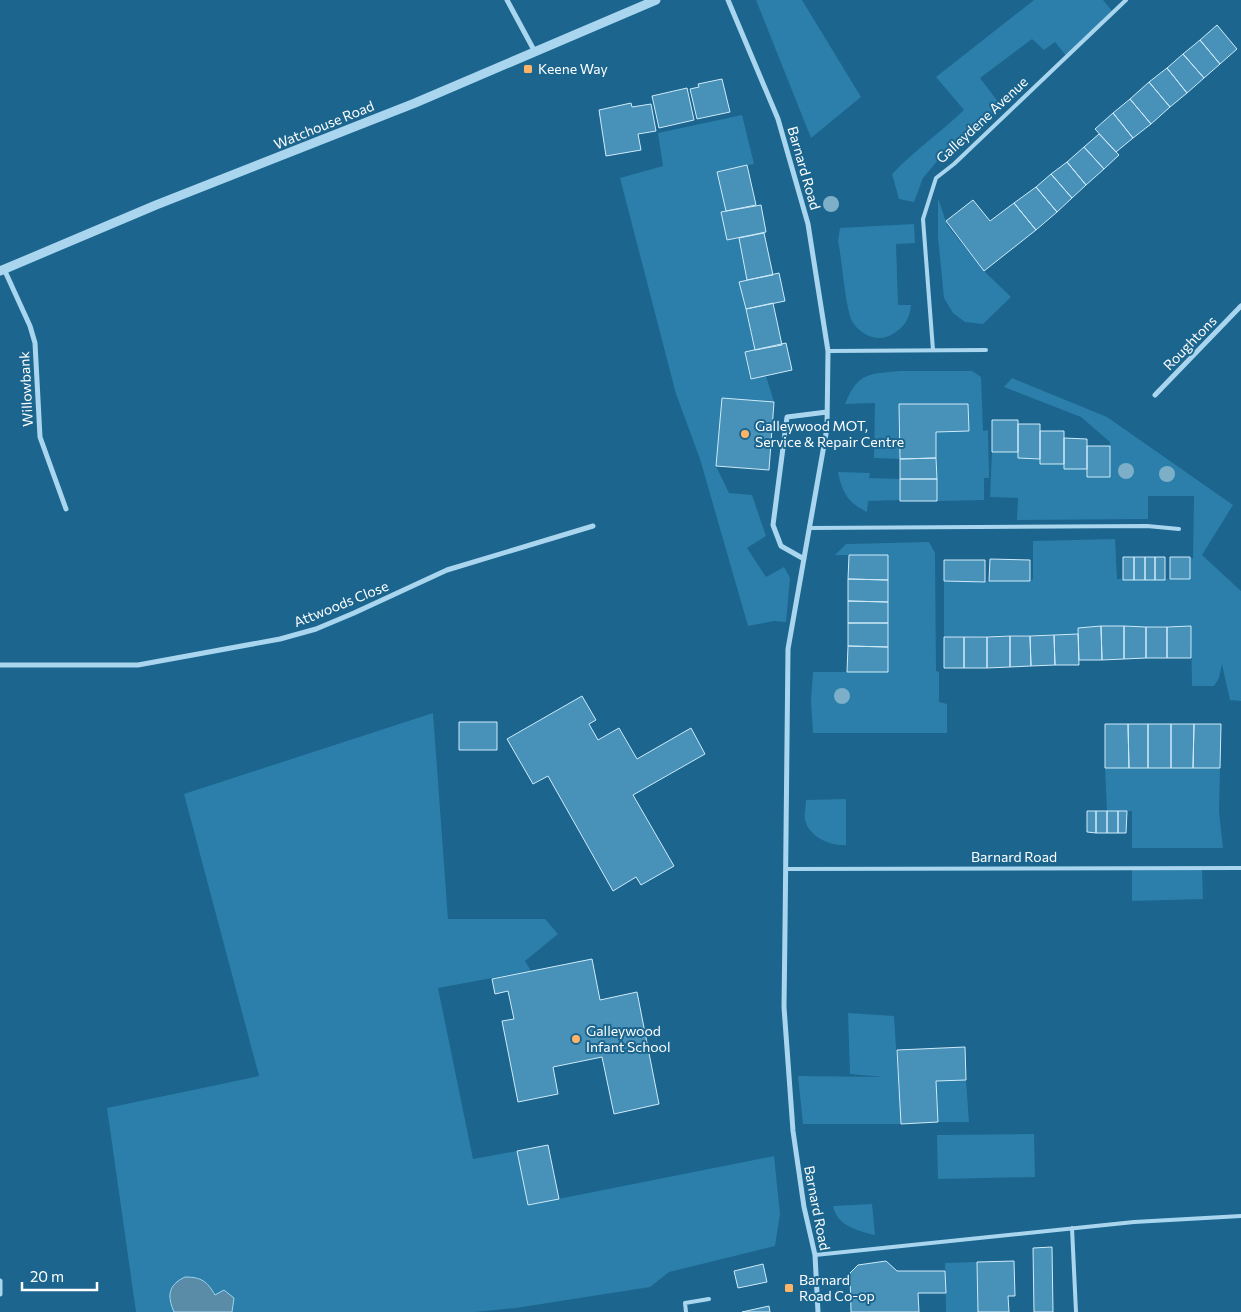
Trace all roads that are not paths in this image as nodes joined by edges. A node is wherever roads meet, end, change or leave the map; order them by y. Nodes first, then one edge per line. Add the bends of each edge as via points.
1 (508, 0) edge
2 (656, 0) edge
3 (728, 0) edge
4 (1126, 0) edge
5 (535, 52) junction
6 (2, 270) edge
7 (1241, 306) edge
8 (933, 350) junction
9 (986, 350) dead end
10 (828, 351) junction
11 (1154, 395) dead end
12 (827, 412) junction
13 (66, 509) dead end
14 (593, 526) dead end
15 (809, 528) junction
16 (1179, 529) dead end
17 (804, 559) junction
18 (0, 665) edge
19 (1241, 868) edge
20 (786, 869) junction
21 (1241, 1216) edge
22 (1072, 1228) junction
23 (815, 1255) junction
24 (0, 1281) edge
25 (0, 1294) edge
26 (709, 1299) dead end
27 (686, 1312) edge
28 (818, 1312) edge
29 (1076, 1312) edge

1 - 5 street
2 - 5 street, Watchouse Road
3 - 10 street, Barnard Road via 778,119 808,224
4 - 8 lane, Galleydene Avenue via 936,178 923,219
5 - 6 street, Watchouse Road
6 - 13 street, Willowbank via 30,326 40,437
7 - 11 street, Roughtons
8 - 9 lane
8 - 10 lane
10 - 12 street, Barnard Road
12 - 15 street, Barnard Road
12 - 17 street via 787,417 774,525 780,546
14 - 18 street, Attwoods Close via 447,570 354,614 280,640 138,665
15 - 16 lane via 1147,526
15 - 17 street, Barnard Road
17 - 20 street, Barnard Road via 788,649
19 - 20 lane, Barnard Road
20 - 23 street, Barnard Road via 784,1007 793,1131
21 - 22 lane
22 - 23 lane
22 - 29 lane
23 - 28 street, Barnard Road
24 - 25 street
26 - 27 lane via 685,1303

